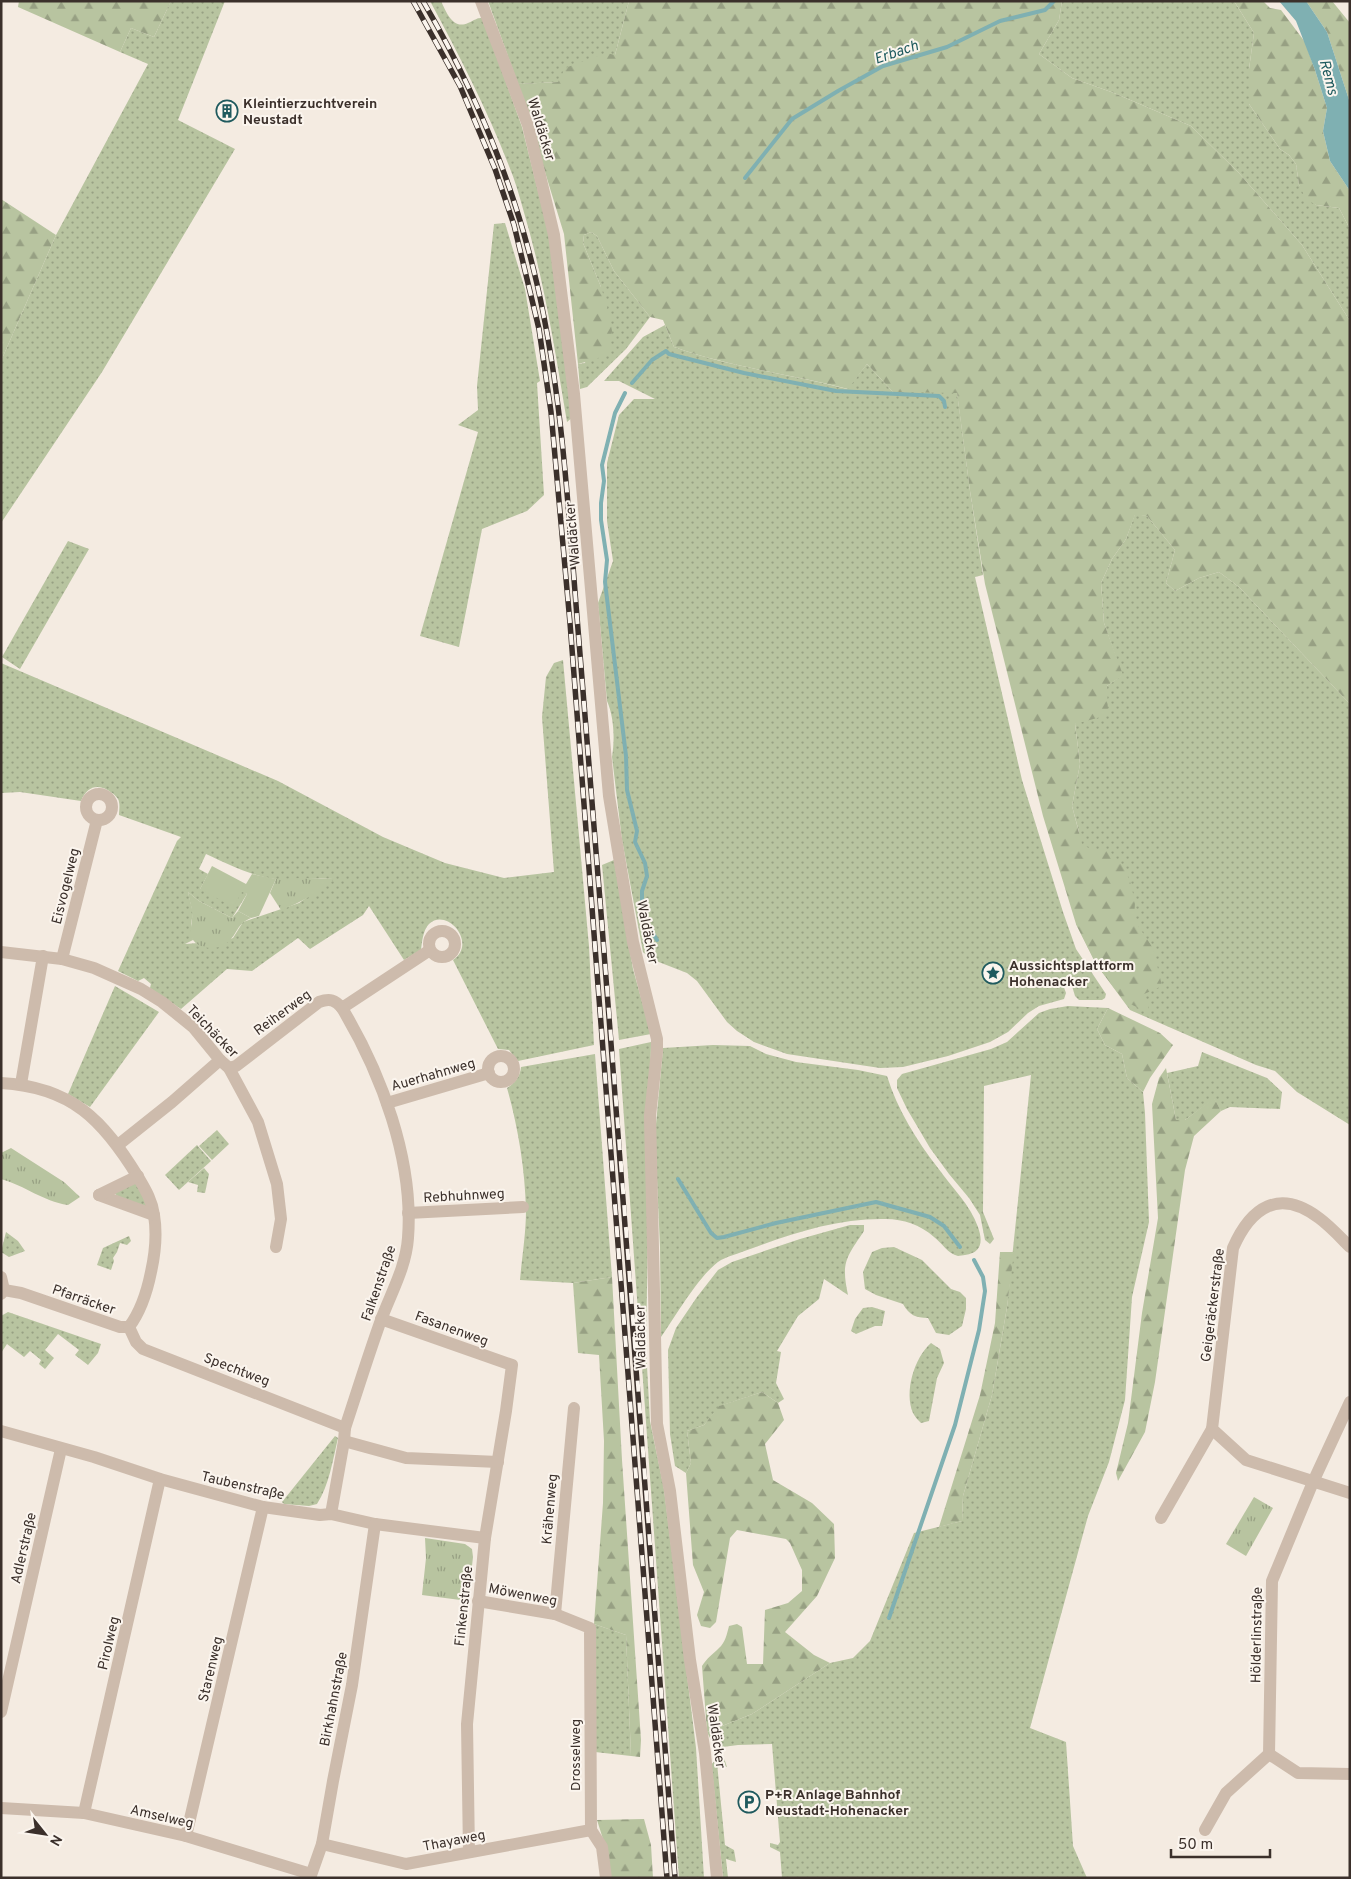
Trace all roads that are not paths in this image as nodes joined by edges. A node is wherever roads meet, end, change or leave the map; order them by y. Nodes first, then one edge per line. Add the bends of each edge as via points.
1 (481, 1) edge
2 (97, 820) dead end
3 (430, 950) dead end
4 (1, 952) edge
5 (43, 956) junction
6 (62, 959) junction
7 (342, 1008) junction
8 (224, 1064) junction
9 (488, 1073) dead end
10 (1, 1083) edge
11 (20, 1084) junction
12 (387, 1103) junction
13 (118, 1145) junction
14 (138, 1176) junction
15 (522, 1207) dead end
16 (408, 1213) junction
17 (154, 1215) junction
18 (276, 1247) dead end
19 (1350, 1247) edge
20 (2, 1287) edge
21 (382, 1319) junction
22 (129, 1327) junction
23 (512, 1365) joint
24 (1350, 1402) edge
25 (574, 1408) dead end
26 (345, 1428) junction
27 (1212, 1429) junction
28 (1, 1431) edge
29 (344, 1441) junction
30 (61, 1449) junction
31 (498, 1462) junction
32 (160, 1479) junction
33 (1313, 1482) junction
34 (1350, 1493) edge
35 (263, 1508) junction
36 (331, 1514) junction
37 (1161, 1518) dead end
38 (375, 1524) junction
39 (484, 1538) junction
40 (478, 1601) junction
41 (555, 1614) junction
42 (590, 1628) joint
43 (1, 1712) edge
44 (1269, 1754) junction
45 (1350, 1774) edge
46 (1, 1808) edge
47 (84, 1813) junction
48 (591, 1830) junction
49 (1205, 1830) dead end
50 (186, 1836) junction
51 (322, 1844) junction
52 (469, 1852) junction
53 (310, 1876) edge
54 (606, 1878) edge
55 (717, 1878) edge

1 - 55 street, Waldäcker via 528,125 554,235 574,394 609,796 634,942 657,1039 650,1116 657,1424 670,1491 690,1660 705,1753
2 - 6 street, Eisvogelweg
3 - 7 street
4 - 5 street, Teichäcker
5 - 6 street, Teichäcker
5 - 11 street
6 - 8 street, Teichäcker via 94,968 162,1002 193,1027
7 - 8 street, Reiherweg via 336,1001 319,1002 236,1066
7 - 12 street, Falkenstraße via 361,1039
8 - 13 street
8 - 18 street, Teichäcker via 258,1122 268,1150 281,1219
9 - 12 street, Auerhahnweg
10 - 11 street, Pfarräcker
11 - 13 street, Pfarräcker via 70,1101 94,1117
12 - 16 street, Falkenstraße via 403,1163
13 - 14 street, Pfarräcker
14 - 17 street, Pfarräcker
14 - 17 street via 99,1194
15 - 16 street, Rebhuhnweg
16 - 21 street, Falkenstraße via 408,1238 402,1266
17 - 22 street, Pfarräcker via 155,1251 150,1279 138,1316
19 - 27 street, Geigeräckerstraße via 1321,1219 1296,1205 1270,1205 1259,1210 1247,1223 1233,1248
20 - 22 street, Pfarräcker via 120,1327
21 - 23 street, Fasanenweg
21 - 26 street, Falkenstraße
22 - 26 street, Spechtweg via 143,1349
23 - 31 street, Finkenstraße
24 - 33 street, Hölderlinstraße
25 - 41 street, Krähenweg
26 - 29 street, Falkenstraße
27 - 33 street via 1246,1460
27 - 37 street, Geigeräckerstraße
28 - 30 street, Taubenstraße
29 - 31 street via 406,1458
29 - 36 street, Falkenstraße
30 - 32 street, Taubenstraße
30 - 43 street, Adlerstraße
31 - 39 street, Finkenstraße
32 - 35 street, Taubenstraße
32 - 47 street, Pirolweg
33 - 34 street
33 - 44 street, Hölderlinstraße via 1272,1581
35 - 36 street, Taubenstraße
35 - 50 street, Starenweg
36 - 38 street, Taubenstraße
38 - 39 street, Taubenstraße
38 - 51 street, Birkhahnstraße via 352,1685
39 - 40 street, Finkenstraße
40 - 41 street, Möwenweg
40 - 52 street, Finkenstraße via 467,1724
41 - 42 street, Möwenweg
42 - 48 street, Drosselweg
44 - 45 street via 1298,1773
44 - 49 street via 1226,1793
46 - 47 street, Amselweg
47 - 50 street, Amselweg
48 - 52 street, Thayaweg
48 - 54 street, Drosselweg via 602,1846
50 - 53 street, Amselweg
51 - 52 street, Thayaweg via 406,1864
51 - 53 street, Birkhahnstraße

